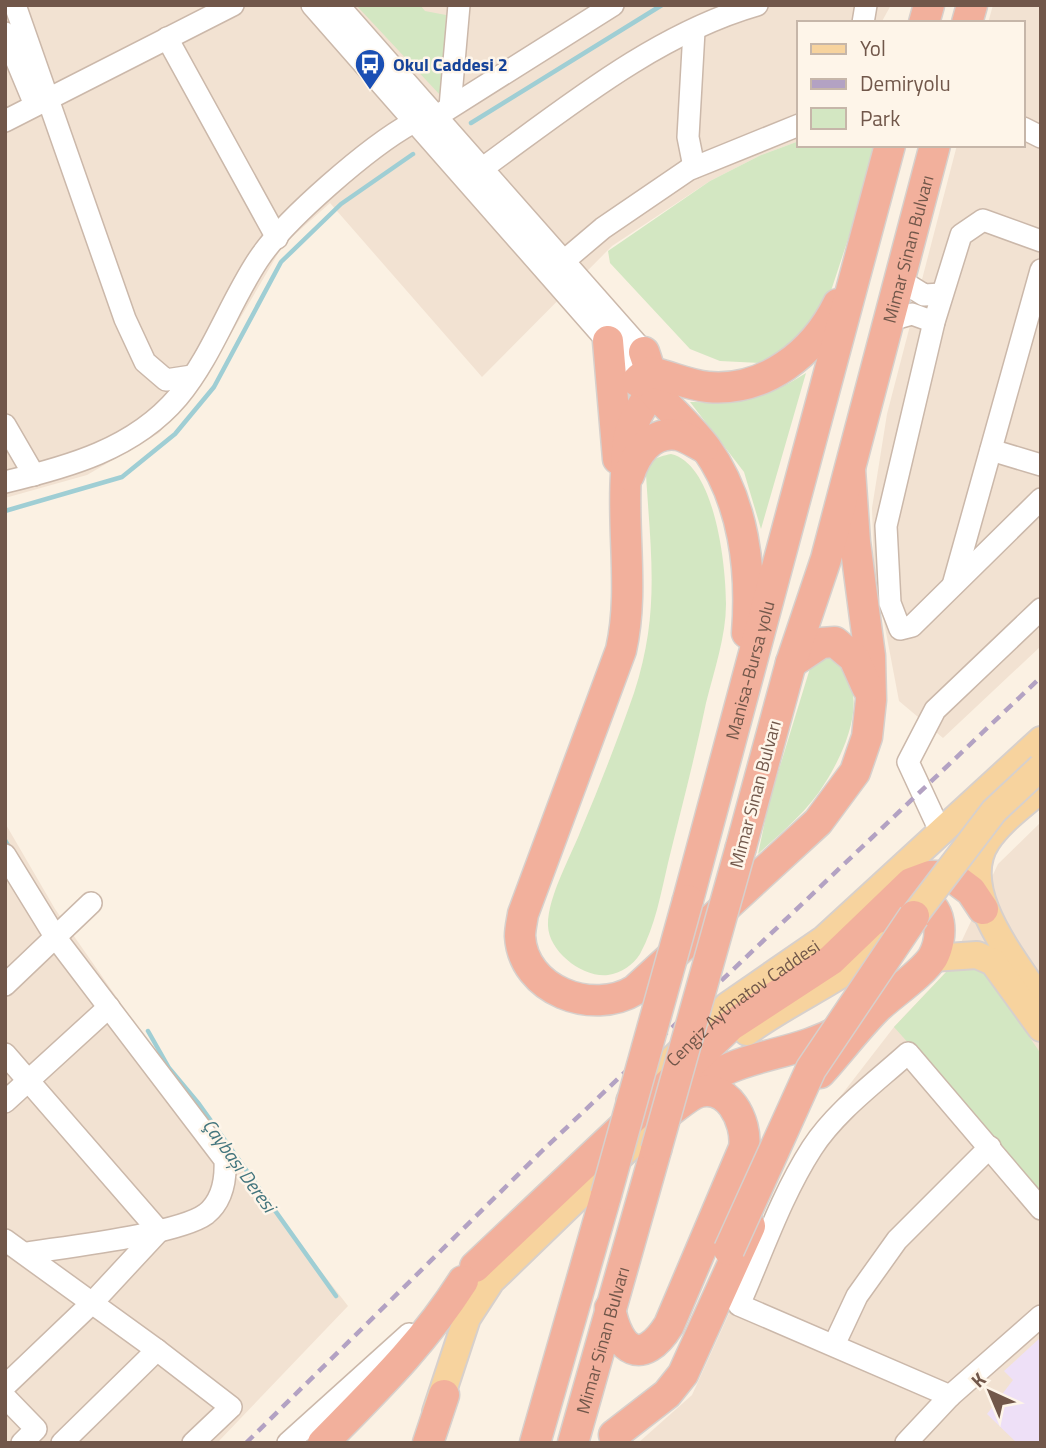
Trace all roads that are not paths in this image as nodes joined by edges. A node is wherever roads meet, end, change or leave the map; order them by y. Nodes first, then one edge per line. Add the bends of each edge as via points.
1 (15, 5) edge
2 (233, 5) edge
3 (312, 5) edge
4 (338, 5) edge
5 (459, 5) edge
6 (613, 5) edge
7 (757, 5) edge
8 (694, 31) junction
9 (5, 33) edge
10 (167, 38) junction
11 (42, 102) junction
12 (443, 112) junction
13 (5, 121) edge
14 (414, 122) junction
15 (797, 126) edge
16 (1025, 129) edge
17 (1041, 137) edge
18 (889, 147) edge
19 (934, 147) edge
20 (694, 167) junction
21 (483, 168) junction
22 (277, 238) junction
23 (1041, 241) edge
24 (564, 261) junction
25 (856, 266) junction
26 (1041, 270) edge
27 (900, 280) junction
28 (942, 294) junction
29 (891, 320) junction
30 (934, 323) junction
31 (608, 341) junction
32 (652, 374) junction
33 (192, 376) junction
34 (5, 425) edge
35 (706, 449) junction
36 (991, 450) junction
37 (1041, 465) edge
38 (849, 470) junction
39 (34, 475) junction
40 (5, 482) edge
41 (625, 490) junction
42 (1041, 499) edge
43 (953, 585) junction
44 (1041, 608) edge
45 (791, 663) junction
46 (742, 699) junction
47 (871, 701) junction
48 (1041, 740) edge
49 (1041, 767) edge
50 (1041, 789) edge
51 (940, 831) junction
52 (5, 855) edge
53 (91, 903) dead end
54 (983, 909) junction
55 (914, 916) junction
56 (878, 918) junction
57 (56, 938) junction
58 (932, 958) junction
59 (5, 985) edge
60 (109, 1007) junction
61 (875, 1010) junction
62 (1038, 1011) edge
63 (5, 1054) edge
64 (28, 1081) junction
65 (5, 1102) edge
66 (662, 1117) junction
67 (990, 1147) junction
68 (1041, 1209) edge
69 (159, 1231) junction
70 (5, 1240) edge
71 (27, 1253) junction
72 (469, 1274) junction
73 (93, 1302) junction
74 (610, 1308) junction
75 (1041, 1316) edge
76 (834, 1345) junction
77 (157, 1350) junction
78 (5, 1385) edge
79 (444, 1395) junction
80 (950, 1396) junction
81 (5, 1397) edge
82 (610, 1439) edge
83 (22, 1443) edge
84 (62, 1443) edge
85 (193, 1443) edge
86 (288, 1443) edge
87 (323, 1443) edge
88 (421, 1443) edge
89 (428, 1443) edge
90 (535, 1443) edge
91 (573, 1443) edge
92 (906, 1443) edge

1 - 11 street
2 - 10 street
3 - 14 street
4 - 12 street
5 - 12 street
6 - 12 street
7 - 8 street
8 - 20 street via 688,137
8 - 21 street via 644,57
9 - 11 street
10 - 11 street
10 - 22 street
11 - 13 street
11 - 33 street via 145,362 166,380
12 - 14 street
12 - 21 street
14 - 22 street via 363,155
14 - 31 street
15 - 20 street
16 - 17 street
18 - 25 highway, Manisa-Bursa yolu
19 - 27 highway, Mimar Sinan Bulvarı
20 - 24 street via 603,228
21 - 24 street
22 - 33 street via 259,258
23 - 28 street via 983,220 961,235
24 - 32 street
25 - 32 highway via 813,341 762,381 705,387
25 - 46 highway, Manisa-Bursa yolu
26 - 36 street
27 - 28 street via 924,295
27 - 29 highway, Mimar Sinan Bulvarı
28 - 30 street
29 - 30 street via 912,314
29 - 38 highway, Mimar Sinan Bulvarı
30 - 43 street via 886,526 890,603 900,629 912,626
31 - 32 street
31 - 41 highway via 615,446
32 - 35 highway
32 - 41 highway via 624,403
33 - 39 street via 144,428 69,467
34 - 39 street
35 - 41 highway via 678,435 661,436 635,456
35 - 46 highway via 743,526 750,601
36 - 37 street
36 - 43 street
38 - 45 highway, Mimar Sinan Bulvarı via 826,559
38 - 47 highway
39 - 40 street
41 - 47 highway via 627,623 621,650 523,914 520,936 524,951 556,990 590,1002 623,998 764,874 818,822 845,788 864,745
42 - 43 street
44 - 51 street via 935,710 908,762
45 - 47 highway via 821,643 835,642 854,658
45 - 74 highway, Mimar Sinan Bulvarı, bridge
46 - 90 highway, Manisa-Bursa yolu, bridge
48 - 51 main road, Cengiz Aytmatov Caddesi
49 - 55 main road, bridge via 994,811
50 - 54 main road via 986,842 978,881
51 - 72 main road, Cengiz Aytmatov Caddesi via 824,939 727,1006 512,1216
52 - 57 street
53 - 57 street
54 - 56 highway via 971,891 951,876 930,876 911,883
54 - 62 main road
55 - 66 main road, bridge via 867,958 714,1056
55 - 82 highway, bridge via 811,1069 729,1250 656,1388
56 - 58 highway via 901,902 916,899 925,903 936,912 940,925
56 - 72 highway via 831,960 730,1026
57 - 59 street
57 - 60 street
58 - 61 highway
58 - 62 main road via 977,955 993,962
60 - 64 street
60 - 69 street via 225,1160 226,1178 216,1204 204,1216
61 - 66 highway via 818,1043 735,1063 704,1079
61 - 82 highway via 819,1075 683,1374 667,1394
63 - 64 street
64 - 65 street
64 - 69 street
66 - 74 highway via 696,1093 714,1093 727,1099 740,1116 744,1148 659,1340 647,1349 621,1343
66 - 79 main road via 491,1281 467,1318
67 - 68 street
67 - 76 street via 897,1240 857,1296
67 - 76 street via 908,1053 813,1146 739,1305
69 - 71 street
69 - 73 street
70 - 71 street
71 - 73 street
72 - 86 street via 391,1352
72 - 87 highway via 408,1358
73 - 77 street
73 - 78 street
74 - 91 highway, Mimar Sinan Bulvarı
75 - 80 street
76 - 80 street
77 - 84 street
77 - 85 street via 231,1407
79 - 88 main road
79 - 89 highway
80 - 92 street
81 - 83 street via 36,1429

